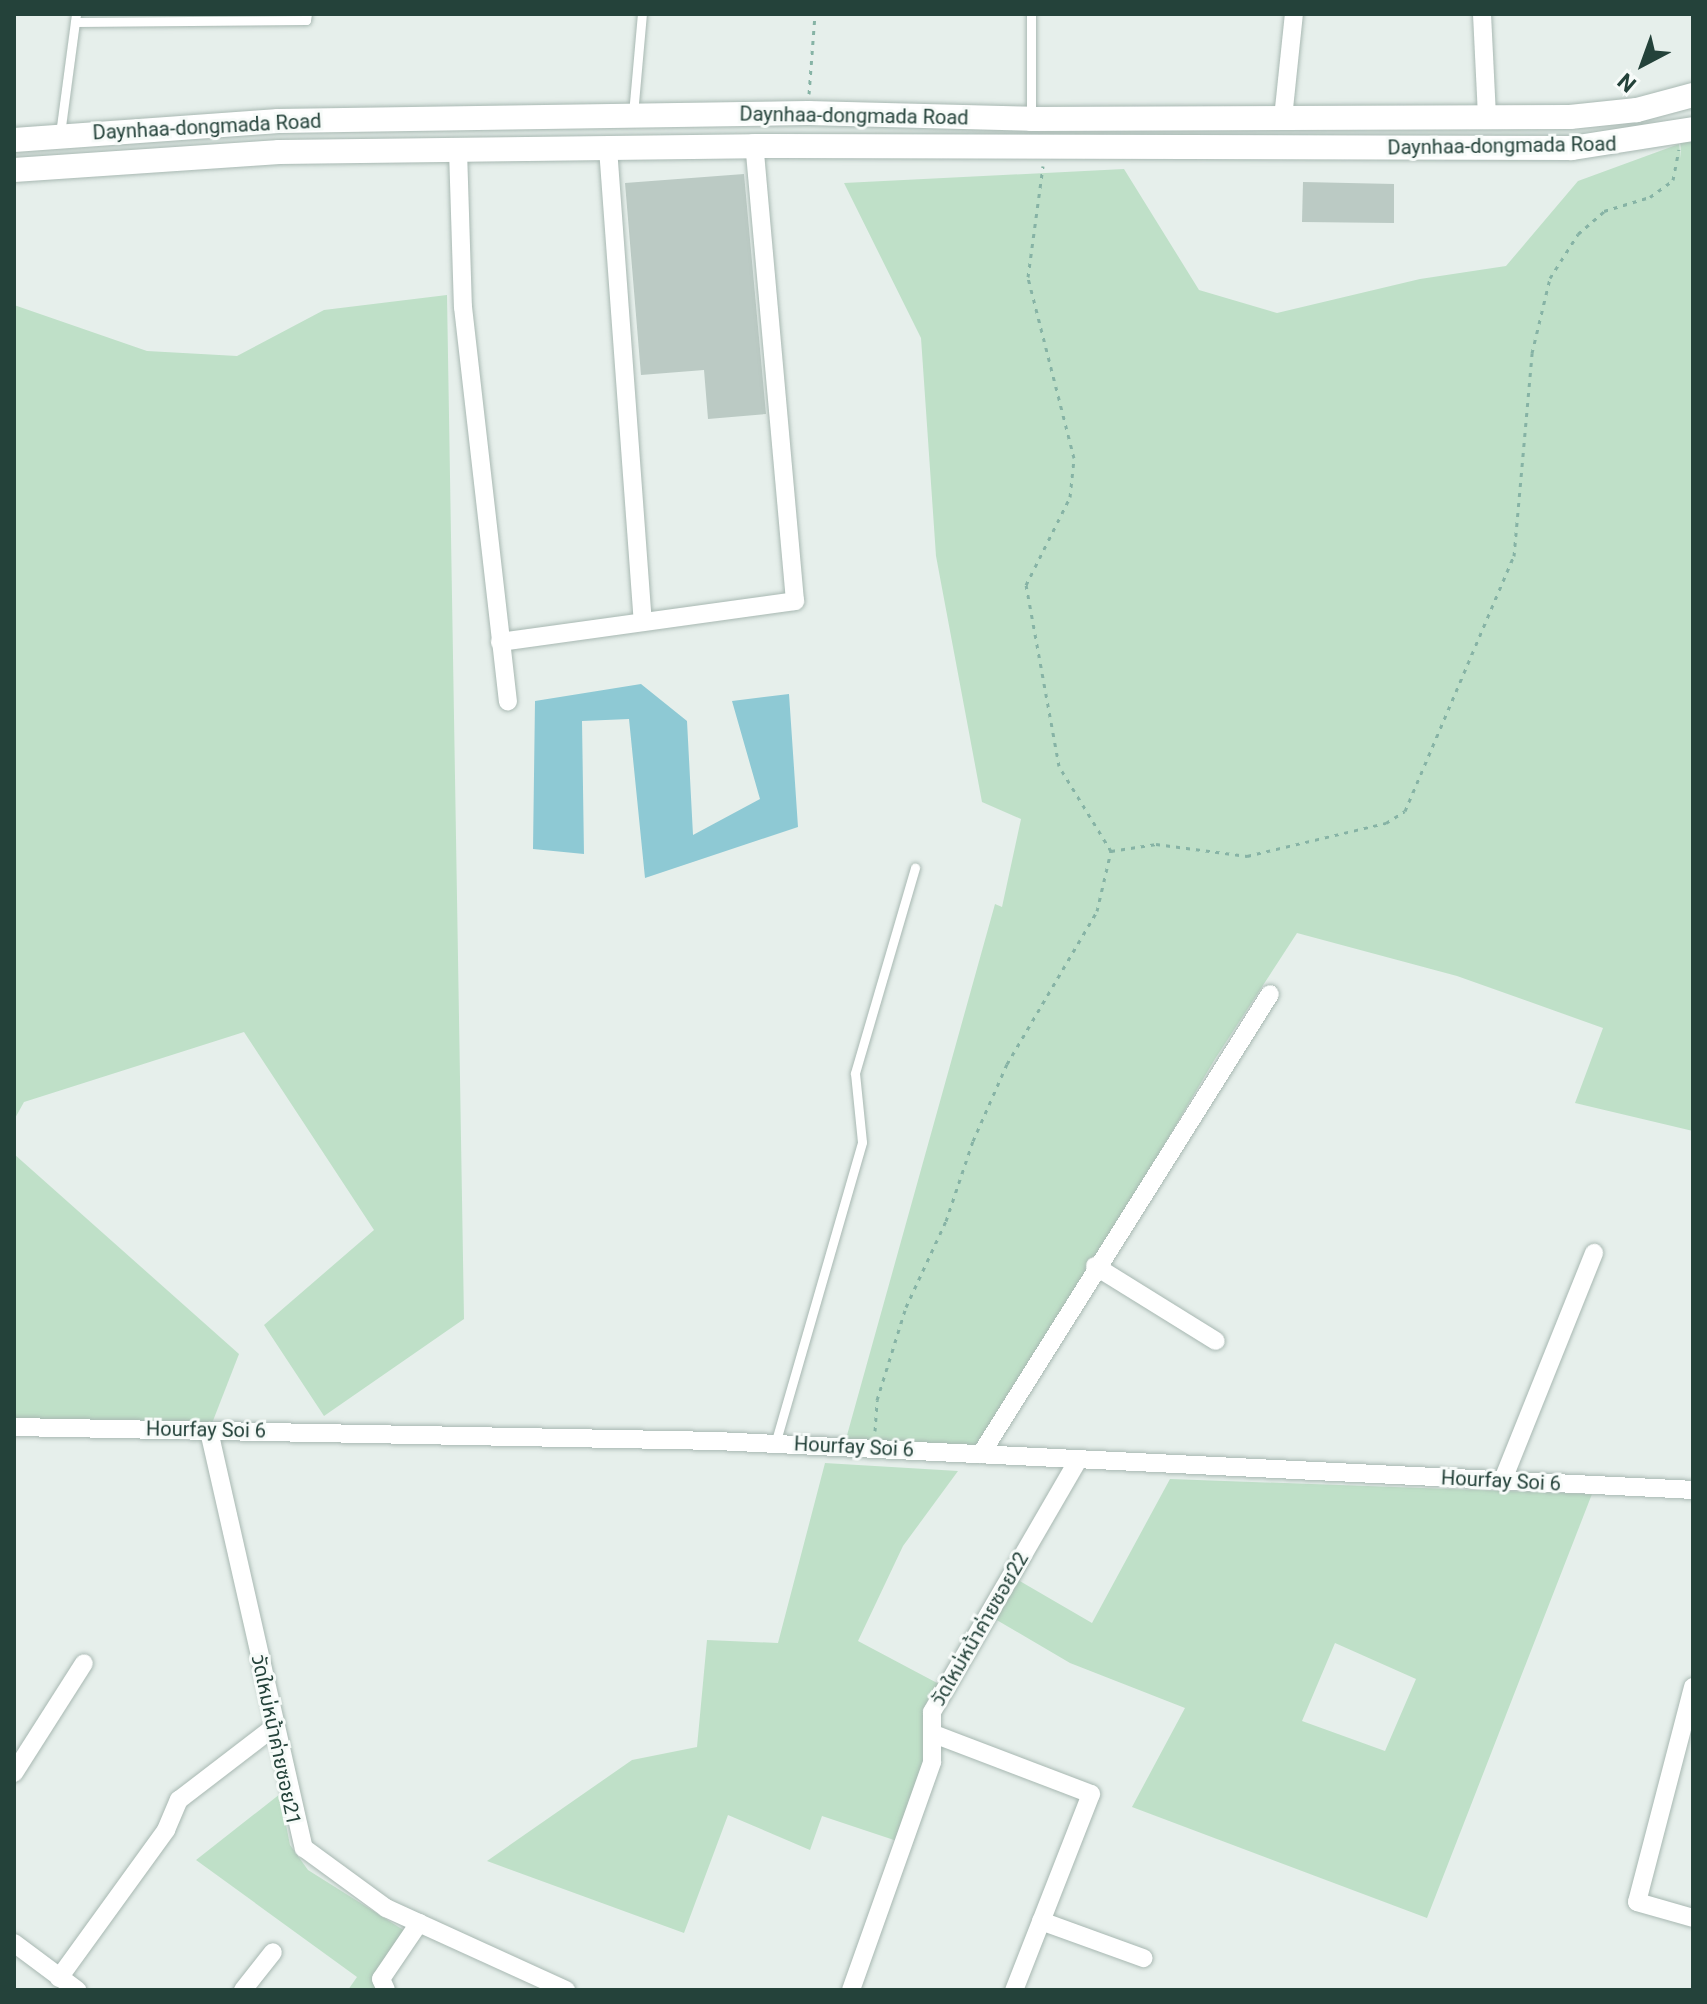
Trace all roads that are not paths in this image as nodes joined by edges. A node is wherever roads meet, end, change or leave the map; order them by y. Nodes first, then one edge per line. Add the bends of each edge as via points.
1 (307, 14) edge
2 (642, 14) edge
3 (1031, 14) edge
4 (1294, 14) edge
5 (1482, 14) edge
6 (75, 18) edge
7 (198, 18) edge
8 (1693, 95) edge
9 (633, 116) junction
10 (576, 117) junction
11 (1487, 117) junction
12 (1283, 118) junction
13 (1031, 119) junction
14 (1686, 131) edge
15 (60, 136) junction
16 (14, 140) edge
17 (754, 146) junction
18 (578, 148) junction
19 (608, 148) junction
20 (458, 150) junction
21 (14, 170) edge
22 (643, 622) junction
23 (500, 642) junction
24 (508, 701) dead end
25 (915, 868) dead end
26 (1270, 994) dead end
27 (1594, 1253) dead end
28 (1095, 1266) junction
29 (1216, 1341) dead end
30 (14, 1427) edge
31 (209, 1431) junction
32 (775, 1444) junction
33 (981, 1454) junction
34 (1078, 1460) junction
35 (1502, 1482) junction
36 (1693, 1490) edge
37 (84, 1663) dead end
38 (1693, 1687) edge
39 (274, 1727) junction
40 (934, 1734) junction
41 (14, 1773) edge
42 (1693, 1918) edge
43 (1041, 1921) junction
44 (419, 1923) junction
45 (14, 1943) edge
46 (273, 1952) dead end
47 (1143, 1958) dead end
48 (59, 1978) junction
49 (77, 1990) edge
50 (243, 1990) edge
51 (386, 1990) edge
52 (566, 1990) edge
53 (851, 1990) edge
54 (1014, 1990) edge

1 - 7 lane via 306,20
2 - 9 lane
3 - 13 lane
4 - 12 street
5 - 11 street
6 - 7 lane
6 - 15 lane
8 - 11 main road, Daynhaa-dongmada Road via 1637,110
9 - 10 main road, Daynhaa-dongmada Road
9 - 13 main road, Daynhaa-dongmada Road via 808,113
10 - 15 main road, Daynhaa-dongmada Road via 278,121
10 - 18 main road
11 - 12 main road, Daynhaa-dongmada Road
12 - 13 main road, Daynhaa-dongmada Road
14 - 17 main road, Daynhaa-dongmada Road via 1572,148
15 - 16 main road, Daynhaa-dongmada Road
17 - 19 main road, Daynhaa-dongmada Road
17 - 22 street via 795,601
18 - 19 main road, Daynhaa-dongmada Road
18 - 20 main road, Daynhaa-dongmada Road
19 - 22 street
20 - 21 main road, Daynhaa-dongmada Road via 279,152
20 - 23 street via 463,307
22 - 23 street
23 - 24 street
25 - 32 lane via 855,1073 862,1142
26 - 28 street
27 - 35 street
28 - 29 street
28 - 33 street
30 - 31 street, Hourfay Soi 6
31 - 32 street, Hourfay Soi 6
31 - 39 street, วัดใหม่หน้าค่ายซอย21
32 - 33 street, Hourfay Soi 6
33 - 34 street, Hourfay Soi 6
34 - 35 street, Hourfay Soi 6
34 - 40 street, วัดใหม่หน้าค่ายซอย22 via 932,1712
35 - 36 street, Hourfay Soi 6
37 - 41 street
38 - 42 street via 1637,1902
39 - 44 street, วัดใหม่หน้าค่ายซอย21 via 304,1848 386,1908
39 - 48 street via 179,1800 166,1830
40 - 43 street via 1090,1791
40 - 53 street, วัดใหม่หน้าค่ายซอย22 via 932,1762
43 - 47 street
43 - 54 street
44 - 51 street via 381,1979
44 - 52 street, วัดใหม่หน้าค่ายซอย21
45 - 48 street
46 - 50 street
48 - 49 street

